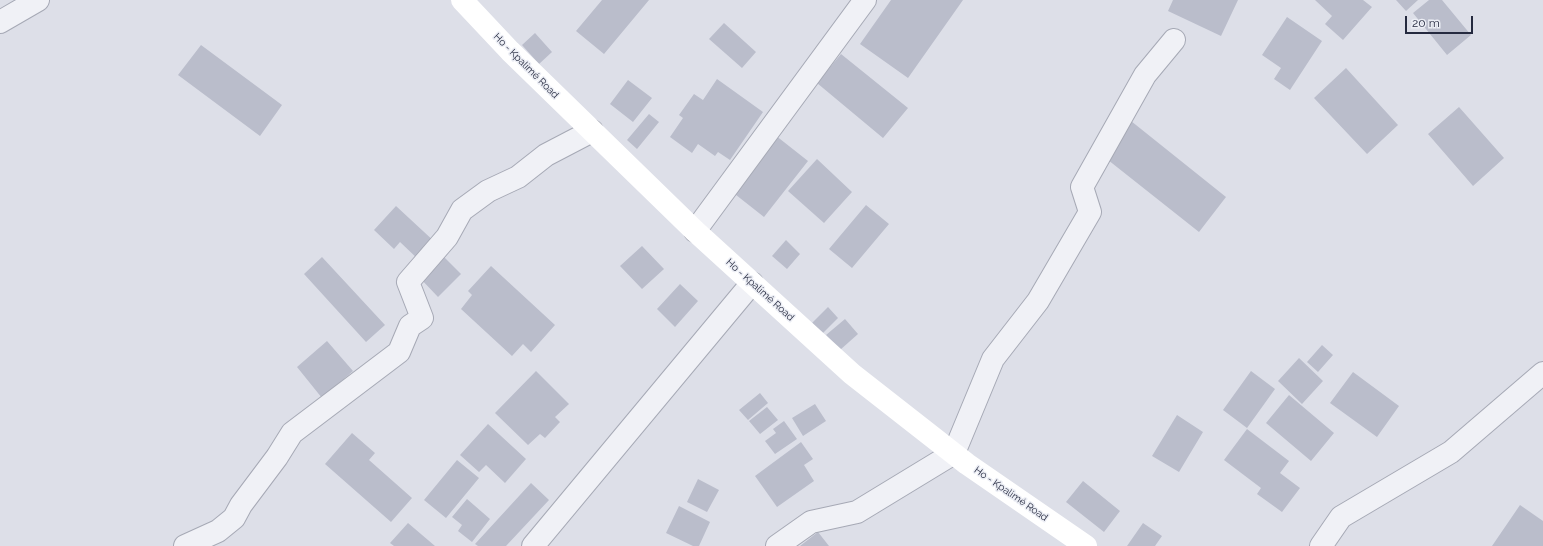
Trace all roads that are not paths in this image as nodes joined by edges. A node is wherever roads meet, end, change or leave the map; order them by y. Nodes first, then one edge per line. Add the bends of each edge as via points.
1 (38, 0) edge
2 (462, 0) edge
3 (865, 0) edge
4 (0, 22) edge
5 (1174, 40) dead end
6 (592, 131) junction
7 (696, 231) junction
8 (752, 283) junction
9 (1543, 373) edge
10 (954, 453) junction
11 (185, 546) edge
12 (533, 546) edge
13 (777, 546) edge
14 (1086, 546) edge
15 (1321, 546) edge

1 - 4 street
2 - 6 main road, Ho - Kpalimé Road
3 - 7 street
5 - 10 street via 1145,75 1082,187 1090,212 1038,301 993,360
6 - 7 main road, Ho - Kpalimé Road
6 - 11 street via 546,155 518,177 488,191 462,210 447,238 408,282 422,318 410,326 399,352 292,433 277,458 241,504 234,518 218,531
7 - 8 main road, Ho - Kpalimé Road
8 - 10 main road, Ho - Kpalimé Road via 852,374
8 - 12 street
9 - 15 street via 1451,452 1341,517
10 - 13 street via 857,512 811,522
10 - 14 main road, Ho - Kpalimé Road

